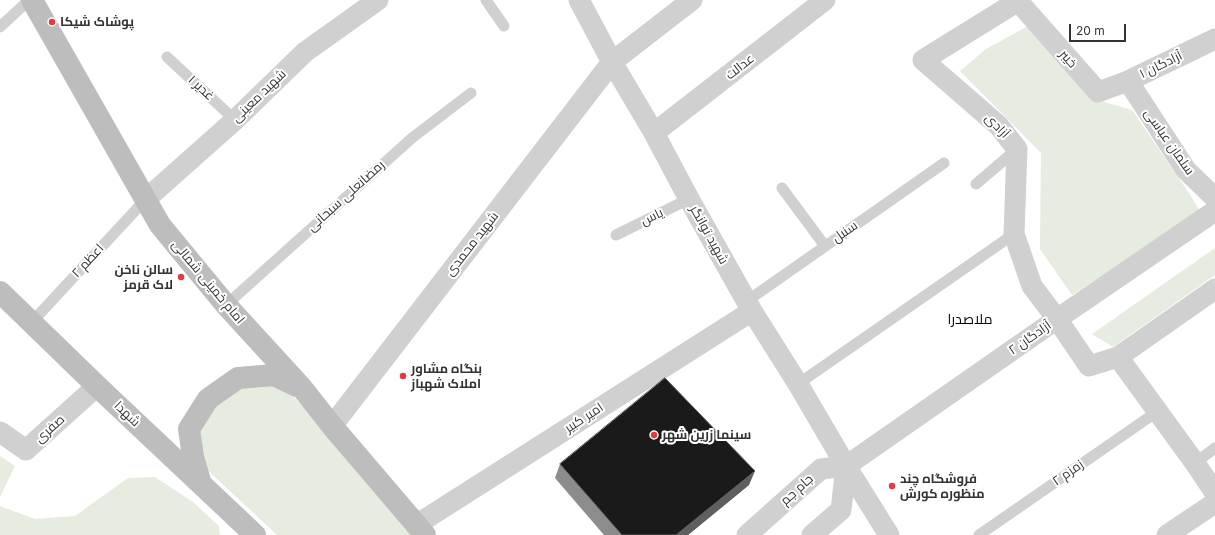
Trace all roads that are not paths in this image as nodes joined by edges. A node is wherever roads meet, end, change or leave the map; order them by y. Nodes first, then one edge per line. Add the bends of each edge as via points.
1 (31, 0) edge
2 (378, 0) edge
3 (486, 0) edge
4 (579, 0) edge
5 (692, 0) edge
6 (825, 0) edge
7 (1018, 0) edge
8 (504, 26) dead end
9 (0, 27) edge
10 (1215, 39) edge
11 (167, 57) dead end
12 (612, 62) junction
13 (1128, 81) junction
14 (471, 93) dead end
15 (235, 120) junction
16 (654, 133) junction
17 (1017, 149) junction
18 (944, 163) dead end
19 (976, 184) dead end
20 (782, 188) dead end
21 (1215, 198) edge
22 (689, 199) junction
23 (145, 200) junction
24 (1215, 211) edge
25 (1014, 234) junction
26 (616, 235) dead end
27 (825, 246) junction
28 (1215, 289) edge
29 (4, 303) edge
30 (226, 305) junction
31 (750, 306) junction
32 (1057, 319) junction
33 (32, 322) junction
34 (1118, 357) junction
35 (798, 384) junction
36 (97, 386) junction
37 (302, 388) junction
38 (1158, 411) junction
39 (332, 426) junction
40 (0, 432) edge
41 (1215, 448) edge
42 (1195, 463) junction
43 (846, 466) junction
44 (201, 484) junction
45 (1215, 493) edge
46 (1215, 503) edge
47 (421, 530) edge
48 (255, 535) edge
49 (747, 535) edge
50 (812, 535) edge
51 (889, 535) edge
52 (978, 535) edge
53 (1167, 535) edge

1 - 9 lane
1 - 23 main road, امام خمینی شمالی
2 - 15 street, شهید معینی via 305,52
3 - 8 lane
4 - 12 street, شهید توانگر
5 - 12 street, شهید محمدی
6 - 16 street, عدالت
7 - 13 street, خیبر via 1098,92
7 - 17 street, آزادی via 923,60 1000,126
10 - 13 street, آزادگان ۱
11 - 15 lane, غدیر ۱
12 - 16 street, شهید توانگر
12 - 39 street, شهید محمدی
13 - 21 street, سلمان عباسی via 1186,170
14 - 30 lane, رمضانعلی سبحانی via 407,142
15 - 23 street, شهید معینی
16 - 22 street, شهید توانگر
17 - 19 lane
17 - 25 street, آزادی
18 - 27 lane, سنبل
20 - 27 lane
22 - 26 lane, یاس
22 - 31 street, شهید توانگر
23 - 30 main road, امام خمینی شمالی via 160,225
23 - 33 lane, اعظم ۲
24 - 32 street, آزادگان ۲
25 - 32 street, آزادی via 1032,286
25 - 35 lane
27 - 31 lane, سنبل
28 - 34 street
29 - 33 main road, شهدا
30 - 37 main road, امام خمینی شمالی
31 - 35 street, شهید توانگر
31 - 47 street, امیر کبیر
32 - 34 street, آزادی via 1089,366
32 - 43 street, آزادگان ۲
33 - 36 main road, شهدا
34 - 38 street
35 - 43 street, شهید توانگر
36 - 40 street, صفری via 26,450
36 - 44 main road, شهدا
37 - 39 main road, امام خمینی شمالی
37 - 44 main road via 274,376 238,378 208,400 189,430 192,456
38 - 42 street
38 - 52 lane, زمزم ۲
39 - 47 main road, امام خمینی شمالی
41 - 42 lane
42 - 45 street
43 - 49 street, جام جم via 822,469
43 - 50 street via 841,510
43 - 51 street, شهید توانگر
44 - 48 main road, شهدا
46 - 53 street

